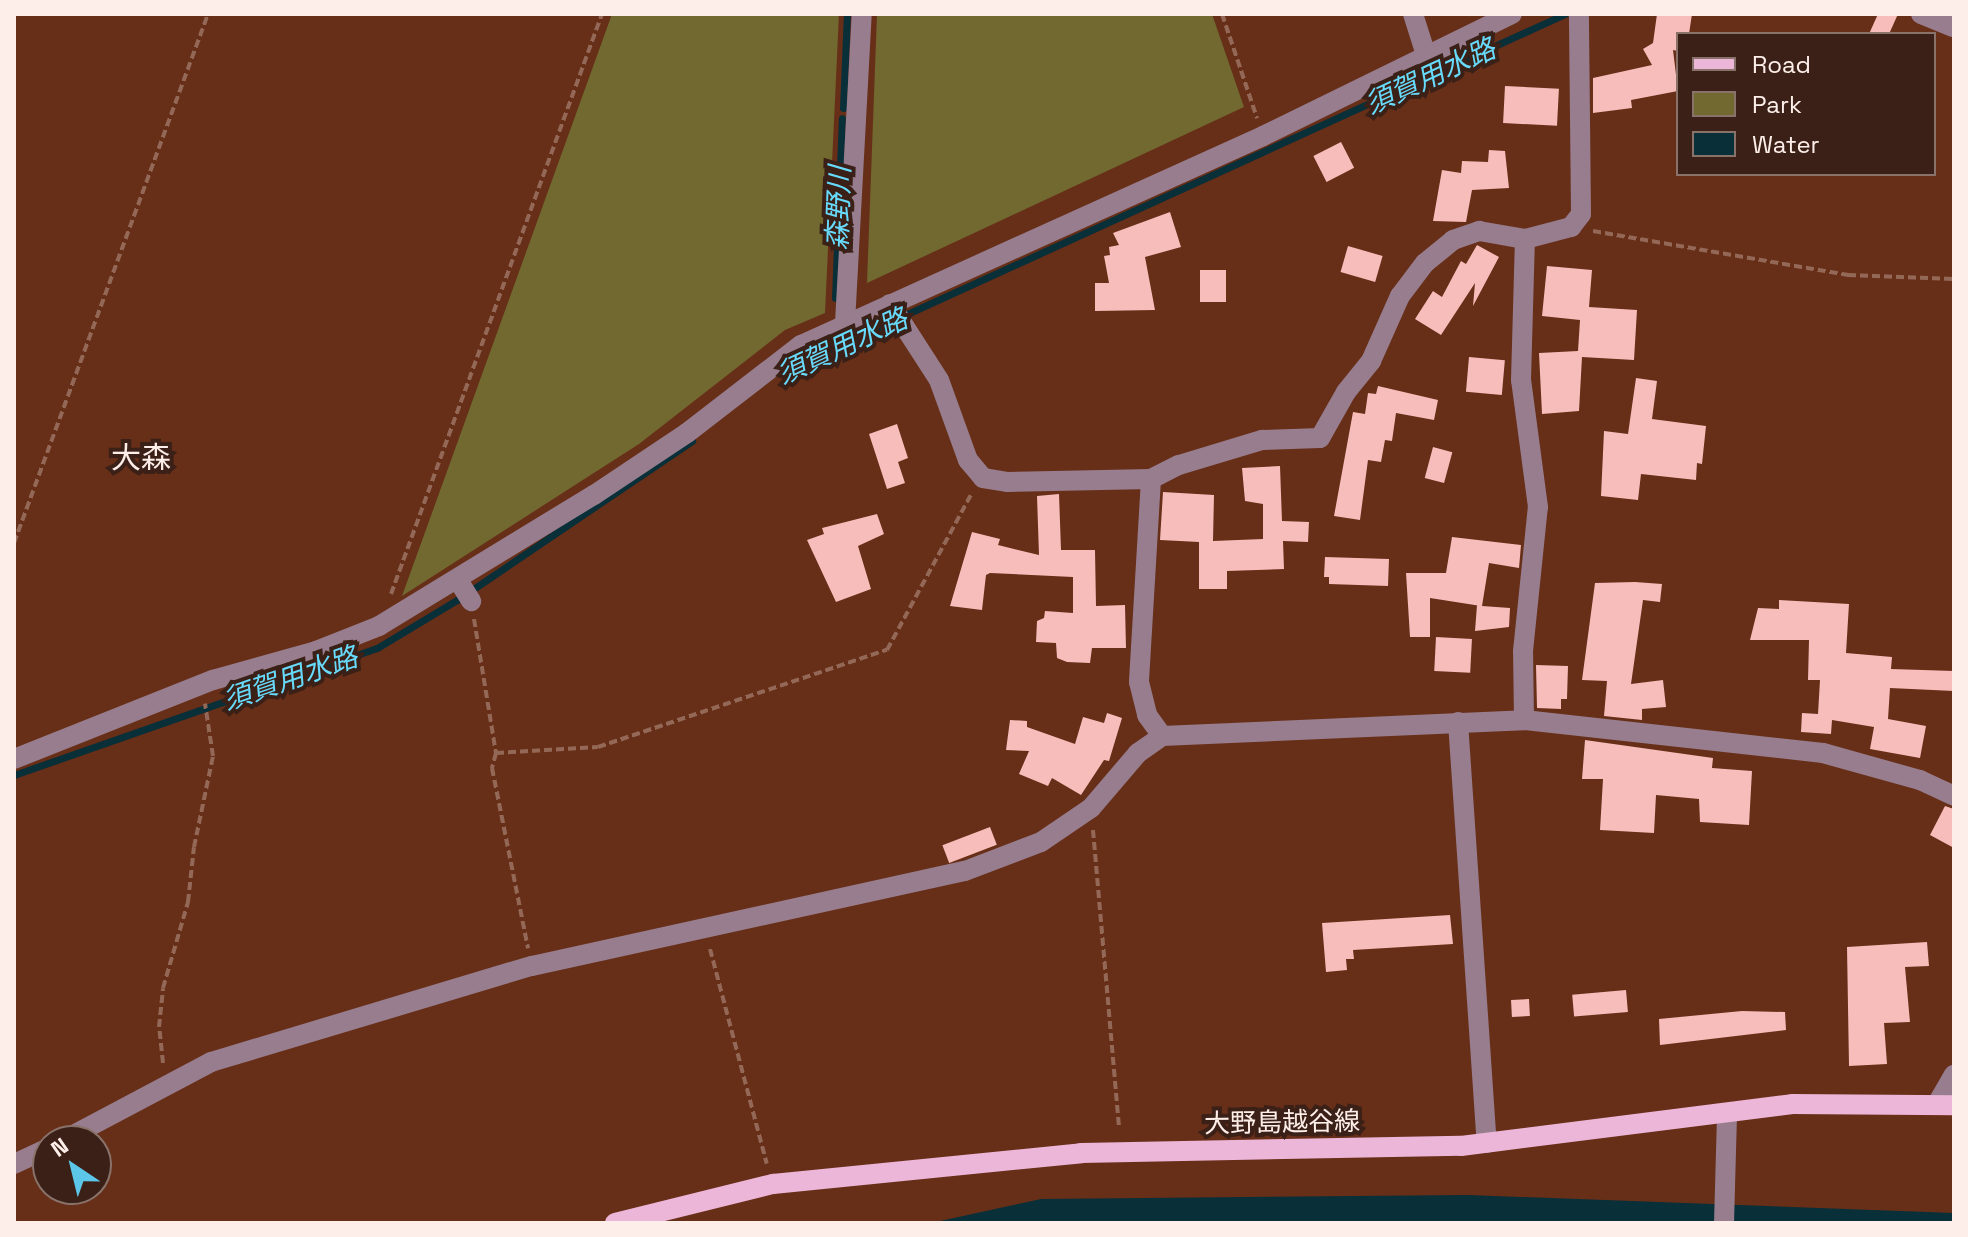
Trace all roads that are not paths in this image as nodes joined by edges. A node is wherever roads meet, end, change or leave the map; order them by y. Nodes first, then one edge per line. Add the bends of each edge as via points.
1 (862, 14) edge
2 (1413, 14) edge
3 (1512, 14) edge
4 (1579, 14) edge
5 (1921, 14) edge
6 (1954, 27) edge
7 (1426, 55) junction
8 (1525, 239) junction
9 (890, 304) junction
10 (845, 323) junction
11 (1151, 479) junction
12 (458, 580) junction
13 (471, 601) road end
14 (1524, 720) junction
15 (1458, 722) junction
16 (1162, 736) junction
17 (14, 759) edge
18 (1954, 796) edge
19 (1954, 1074) edge
20 (1945, 1104) edge
21 (1727, 1114) junction
22 (95, 1125) edge
23 (1487, 1143) junction
24 (615, 1223) edge
25 (1724, 1223) edge

1 - 10 street
2 - 7 street
3 - 7 street
4 - 8 street via 1581,214 1571,227
5 - 6 street
7 - 9 street via 1263,136
8 - 11 street via 1479,231 1453,240 1425,263 1400,296 1371,361 1320,438 1262,440
8 - 14 street via 1521,380 1538,507 1523,651
9 - 10 street
9 - 11 street via 933,369 968,460 983,478
10 - 12 street via 801,345 687,433
11 - 16 street via 1139,682 1147,715
12 - 13 street
12 - 17 street via 379,626 316,651 213,680
14 - 15 street
14 - 18 street via 1823,753 1920,780
15 - 16 street
15 - 23 street
16 - 22 street via 1138,753 1091,808 1041,842 965,871 532,966 211,1062
19 - 20 street
20 - 21 main road, 大野島越谷線 via 1792,1104
21 - 23 main road, 大野島越谷線
21 - 25 street
23 - 24 main road, 大野島越谷線 via 1081,1153 773,1184

